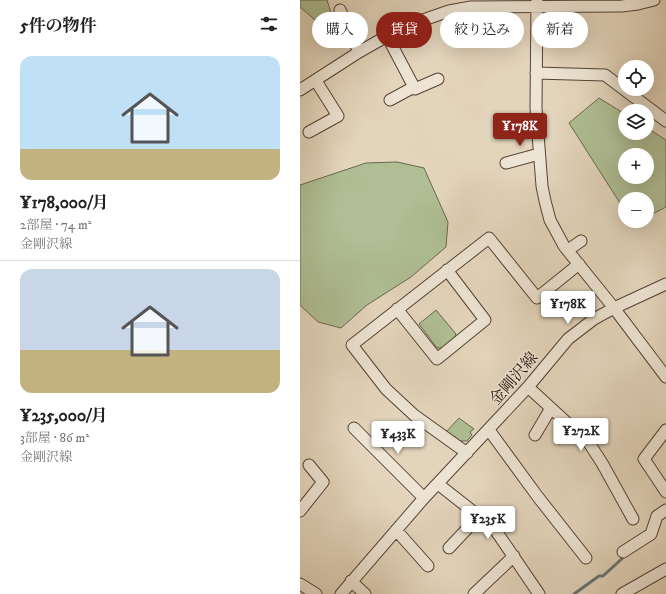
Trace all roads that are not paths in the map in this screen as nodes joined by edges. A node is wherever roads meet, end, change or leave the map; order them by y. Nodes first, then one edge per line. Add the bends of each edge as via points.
1 (654, 0) edge
2 (537, 3) edge
3 (340, 10) dead end
4 (432, 17) edge
5 (376, 42) edge
6 (393, 48) edge
7 (359, 52) junction
8 (536, 73) junction
9 (438, 79) dead end
10 (316, 80) junction
11 (414, 87) junction
12 (300, 90) edge
13 (390, 100) dead end
14 (666, 121) edge
15 (309, 132) dead end
16 (539, 154) junction
17 (506, 162) dead end
18 (581, 241) dead end
19 (568, 250) junction
20 (579, 264) junction
21 (447, 270) junction
22 (666, 284) edge
23 (614, 308) junction
24 (397, 309) junction
25 (666, 377) edge
26 (528, 387) junction
27 (551, 408) junction
28 (354, 428) dead end
29 (489, 430) junction
30 (665, 433) edge
31 (535, 435) dead end
32 (467, 453) junction
33 (309, 465) dead end
34 (438, 484) junction
35 (666, 492) edge
36 (424, 498) junction
37 (666, 510) edge
38 (300, 511) edge
39 (479, 516) junction
40 (633, 519) dead end
41 (396, 530) junction
42 (449, 548) dead end
43 (623, 552) dead end
44 (514, 556) junction
45 (586, 558) dead end
46 (428, 566) dead end
47 (666, 569) edge
48 (351, 581) junction
49 (300, 584) edge
50 (316, 594) edge
51 (341, 594) edge
52 (365, 594) edge
53 (475, 594) edge
54 (539, 594) edge
55 (622, 594) edge

1 - 2 street via 622,6
2 - 4 street via 471,7
2 - 8 street
3 - 7 street
5 - 7 street
6 - 11 street
7 - 10 street
8 - 14 street via 605,75
8 - 16 street
9 - 11 street via 415,89
10 - 12 street
10 - 15 street via 338,116
11 - 13 street
16 - 17 street
16 - 19 street via 542,186 550,220
18 - 19 street
19 - 20 street
20 - 21 street via 537,298 488,238
20 - 23 street
21 - 24 street
21 - 24 street via 485,320 437,359
22 - 23 street, 金剛沢線
23 - 25 street
23 - 26 street, 金剛沢線 via 568,339
24 - 32 street via 352,345 386,389 414,415
26 - 27 street
26 - 29 street, 金剛沢線
27 - 31 street
27 - 40 street via 589,442
28 - 36 street
29 - 32 street, 金剛沢線
29 - 45 street
30 - 35 street via 644,459
32 - 34 street, 金剛沢線
33 - 38 street via 323,482
34 - 36 street, 金剛沢線
34 - 39 street
36 - 41 street, 金剛沢線
37 - 43 street via 657,516 651,534
39 - 42 street
39 - 44 street via 494,528
41 - 46 street
41 - 48 street, 金剛沢線
44 - 53 street
44 - 54 street
47 - 55 street
48 - 51 street, 金剛沢線
48 - 52 street
49 - 50 street

